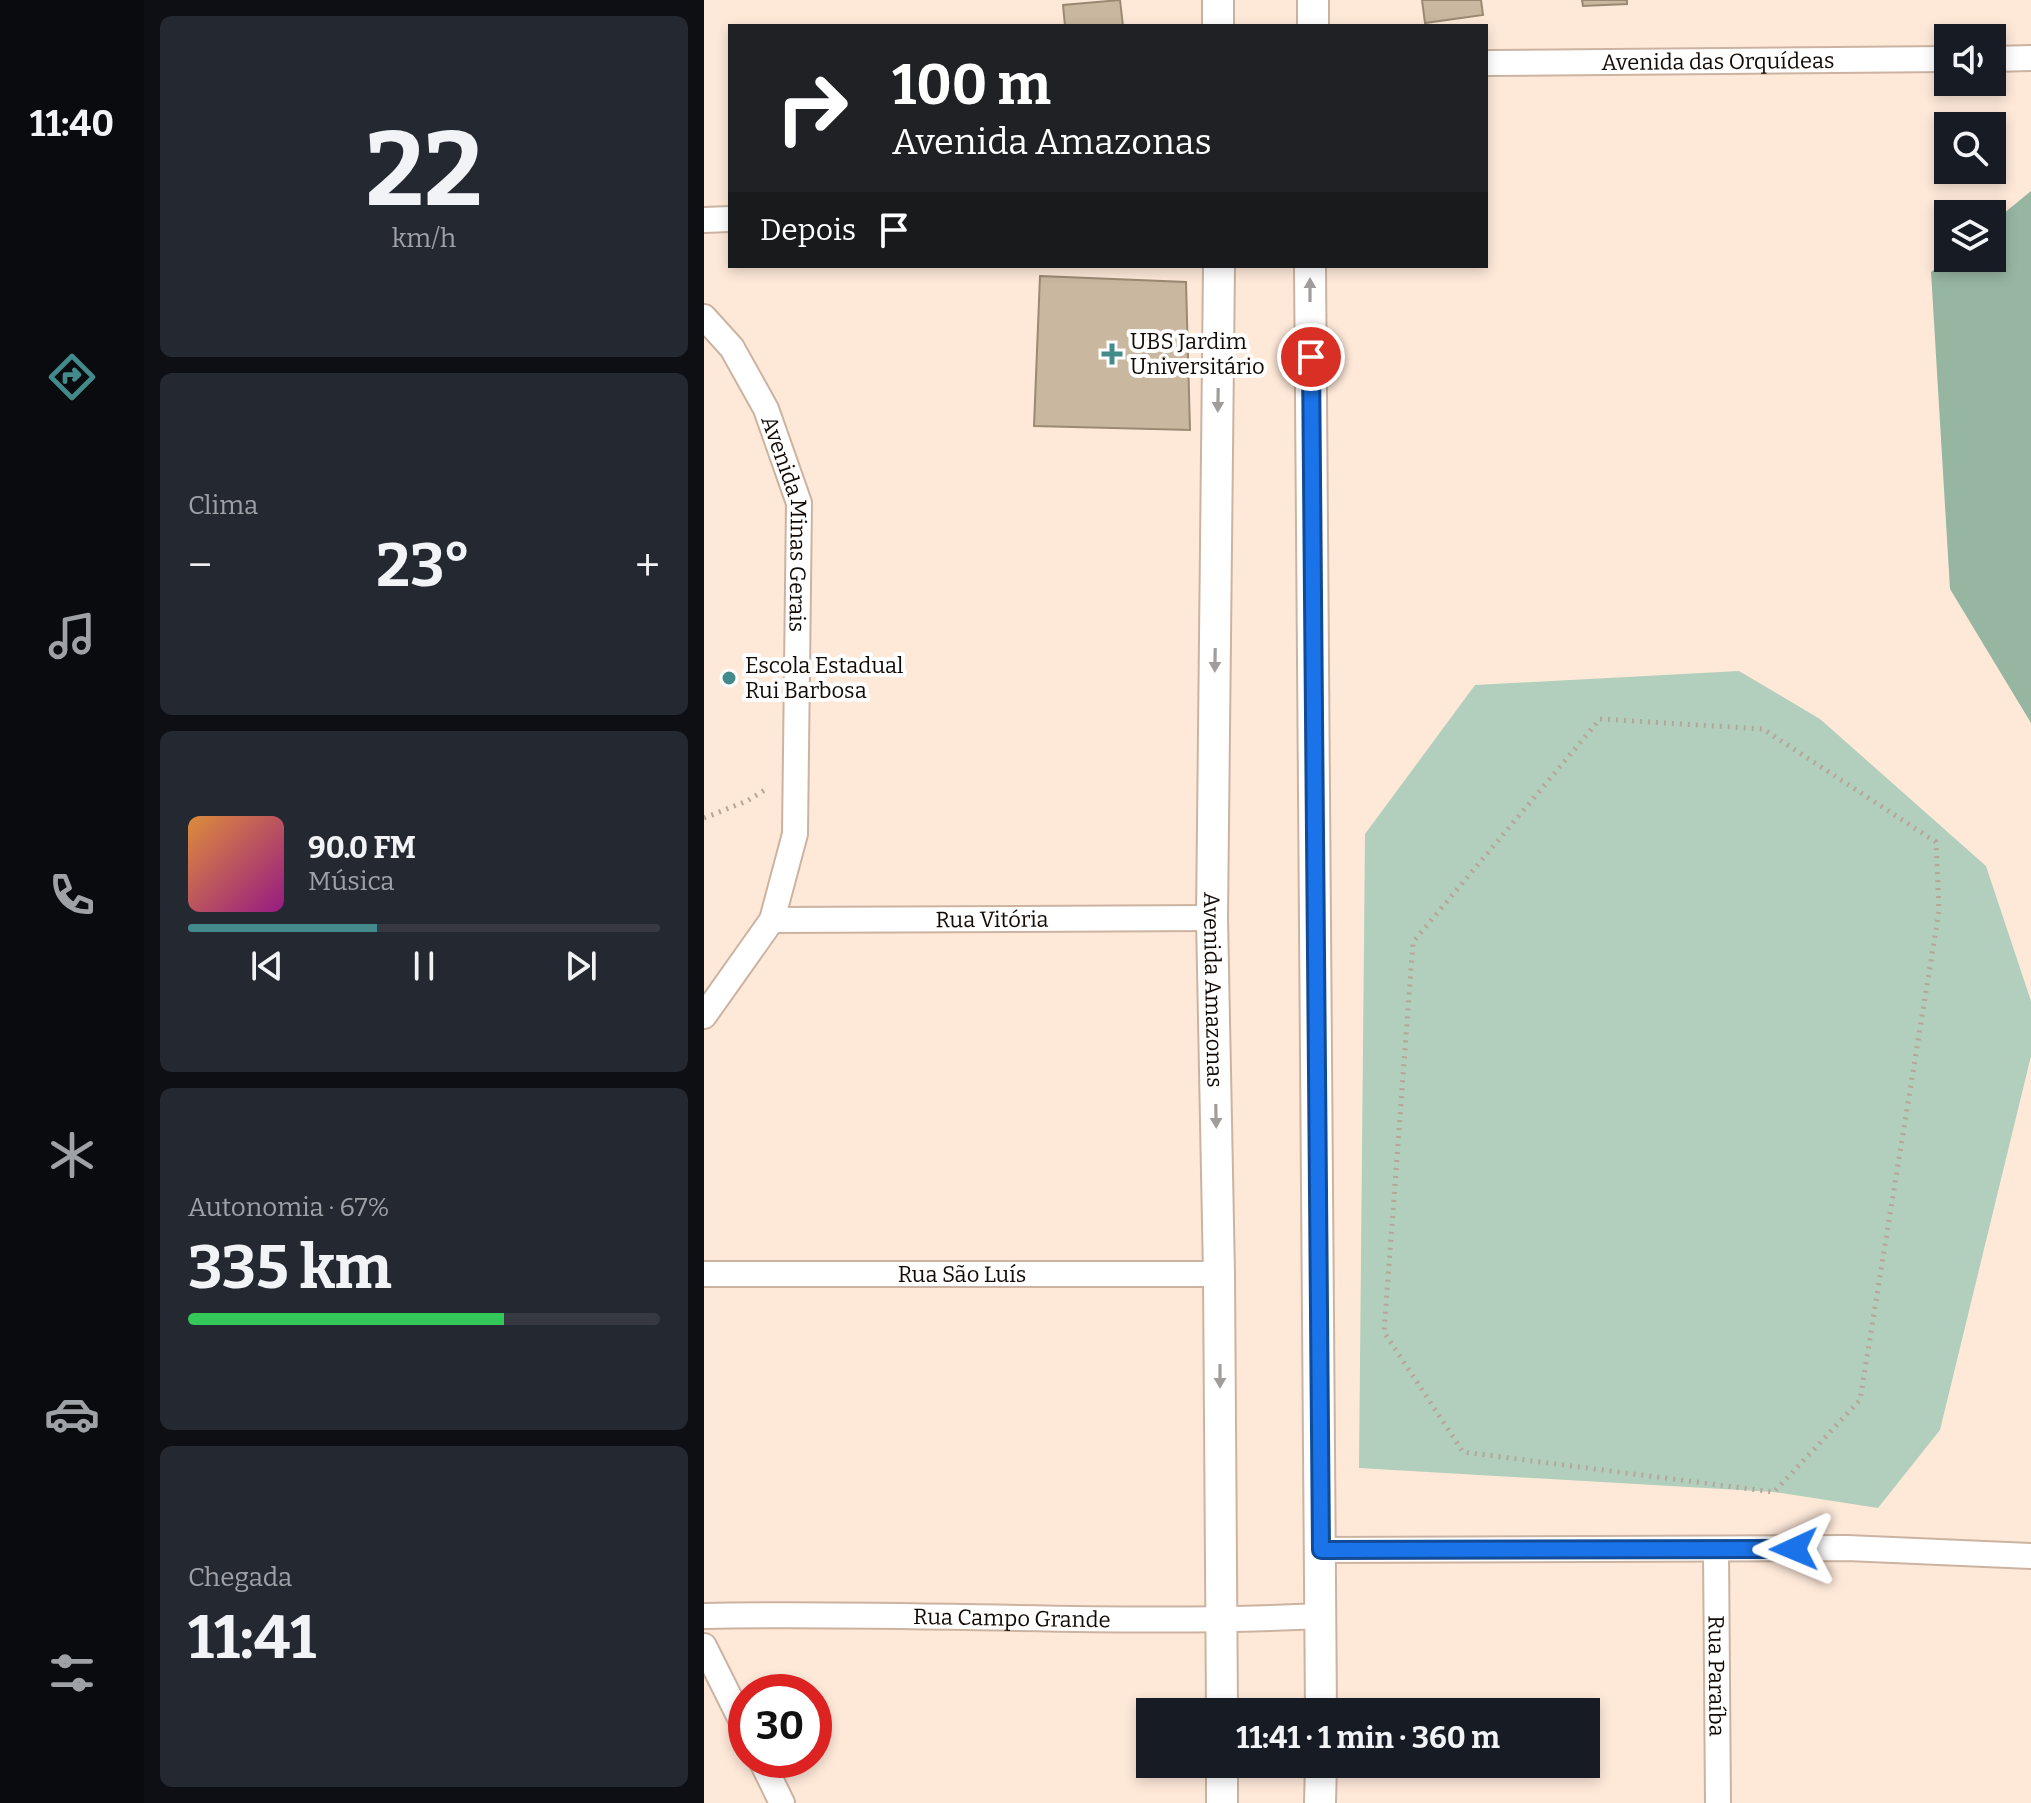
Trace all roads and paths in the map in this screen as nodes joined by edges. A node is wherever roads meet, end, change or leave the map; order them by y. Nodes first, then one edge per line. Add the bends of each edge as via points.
1 (1218, 0) edge
2 (1313, 0) edge
3 (1218, 24) edge
4 (1313, 24) edge
5 (2031, 58) edge
6 (1934, 59) edge
7 (2006, 59) edge
8 (1488, 63) edge
9 (728, 219) edge
10 (704, 220) edge
11 (1219, 268) edge
12 (1310, 268) edge
13 (704, 317) edge
14 (1600, 719) joint
15 (796, 770) junction
16 (704, 818) edge
17 (1212, 918) junction
18 (772, 920) junction
19 (704, 1016) edge
20 (704, 1274) edge
21 (1219, 1274) junction
22 (1321, 1550) junction
23 (1716, 1550) junction
24 (2031, 1556) edge
25 (704, 1616) edge
26 (1322, 1616) junction
27 (1221, 1621) junction
28 (704, 1646) edge
29 (728, 1694) edge
30 (1222, 1698) edge
31 (1321, 1698) edge
32 (770, 1778) edge
33 (1222, 1778) edge
34 (1321, 1778) edge
35 (782, 1803) edge
36 (1222, 1803) edge
37 (1320, 1803) edge
38 (1718, 1803) edge

1 - 3 street
2 - 4 street
5 - 7 street
6 - 8 street, Avenida das Orquídeas
9 - 10 street
11 -> 17 street, Avenida Amazonas
22 -> 12 street
13 - 15 street, Avenida Minas Gerais via 732,348 766,409 799,503
14 - 14 path via 1413,942 1384,1332 1463,1452 1774,1492 1860,1400 1939,911 1936,842 1763,729
15 - 16 path via 747,801
15 - 18 street, Avenida Minas Gerais via 795,834
17 - 18 street, Rua Vitória
17 -> 21 street, Avenida Amazonas
18 - 19 street, Avenida Minas Gerais
20 - 21 street, Rua São Luís
21 -> 27 street, Avenida Amazonas
22 - 23 street
22 - 26 street
23 - 24 street via 1847,1548
23 - 38 street, Rua Paraíba
25 - 27 street, Rua Campo Grande
26 - 27 street, Rua Campo Grande
26 - 31 street
27 - 30 street, Avenida Amazonas
28 - 29 street
32 - 35 street
33 - 36 street
34 - 37 street

